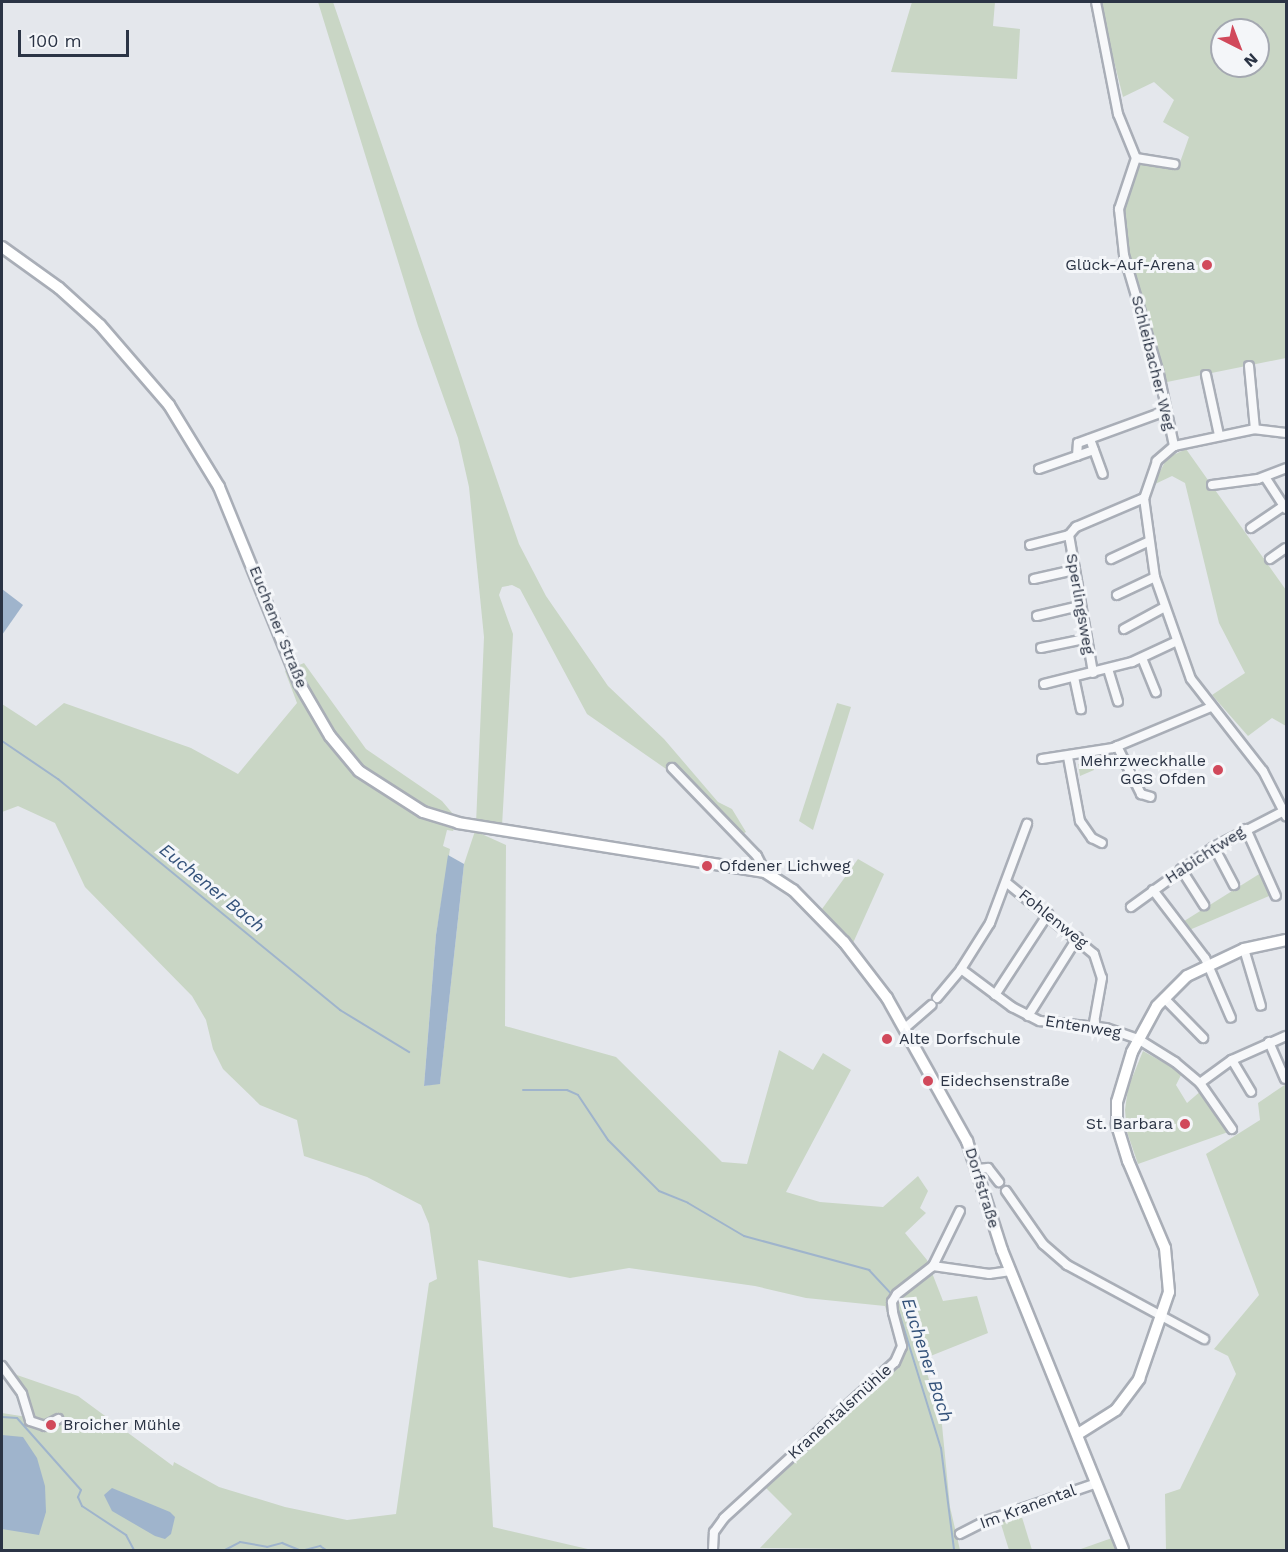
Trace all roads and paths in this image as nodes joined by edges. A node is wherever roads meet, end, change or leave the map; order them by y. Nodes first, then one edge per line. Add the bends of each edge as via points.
1 (1096, 2) edge
2 (1136, 158) junction
3 (1175, 164) dead end
4 (2, 247) edge
5 (1249, 366) dead end
6 (1206, 375) dead end
7 (1166, 411) junction
8 (1255, 429) junction
9 (1287, 433) edge
10 (1219, 435) junction
11 (1090, 439) junction
12 (1174, 446) junction
13 (1094, 450) junction
14 (1077, 456) junction
15 (1287, 468) edge
16 (1039, 469) dead end
17 (1103, 474) dead end
18 (1265, 477) junction
19 (1212, 485) dead end
20 (1144, 498) junction
21 (1285, 508) edge
22 (1251, 528) dead end
23 (1069, 535) junction
24 (1147, 542) junction
25 (1030, 545) dead end
26 (1287, 548) edge
27 (1270, 559) dead end
28 (1111, 560) dead end
29 (1074, 570) junction
30 (1155, 577) junction
31 (1034, 579) dead end
32 (1117, 595) dead end
33 (1079, 606) junction
34 (1163, 608) junction
35 (1037, 616) dead end
36 (1124, 629) dead end
37 (1085, 639) junction
38 (1175, 642) junction
39 (1041, 648) dead end
40 (1142, 658) junction
41 (1108, 669) junction
42 (1093, 673) junction
43 (1074, 677) junction
44 (1044, 684) dead end
45 (1156, 692) dead end
46 (1118, 702) dead end
47 (1211, 707) junction
48 (1081, 709) dead end
49 (1117, 746) junction
50 (1068, 757) junction
51 (1042, 759) dead end
52 (672, 768) dead end
53 (1151, 797) dead end
54 (1285, 808) edge
55 (1027, 824) dead end
56 (1246, 828) junction
57 (1102, 843) dead end
58 (1214, 847) junction
59 (728, 865) joint
60 (1181, 869) junction
61 (765, 872) junction
62 (1007, 883) junction
63 (1234, 885) dead end
64 (1153, 890) junction
65 (1276, 896) dead end
66 (1204, 905) dead end
67 (1131, 907) dead end
68 (1048, 914) junction
69 (1078, 937) junction
70 (1286, 942) edge
71 (1244, 949) junction
72 (1206, 964) junction
73 (961, 969) junction
74 (995, 995) junction
75 (1164, 998) junction
76 (1261, 1006) dead end
77 (1028, 1016) junction
78 (1231, 1018) dead end
79 (905, 1028) junction
80 (1093, 1028) junction
81 (1287, 1036) edge
82 (1203, 1038) dead end
83 (1138, 1039) junction
84 (1269, 1042) junction
85 (1232, 1060) junction
86 (1285, 1079) edge
87 (1200, 1083) junction
88 (1251, 1092) dead end
89 (1232, 1129) dead end
90 (977, 1169) junction
91 (999, 1182) dead end
92 (1006, 1191) dead end
93 (960, 1211) dead end
94 (933, 1266) junction
95 (1011, 1271) junction
96 (1163, 1318) junction
97 (1204, 1339) dead end
98 (2, 1366) edge
99 (58, 1419) dead end
100 (1078, 1434) junction
101 (1097, 1483) junction
102 (960, 1534) dead end
103 (712, 1551) edge
104 (1123, 1551) edge

1 - 2 street via 1118,114
2 - 3 street
2 - 7 street, Schleibacher Weg via 1119,209 1120,233
4 - 59 main road, Euchener Straße via 59,288 100,325 169,405 219,487 299,683 330,736 359,771 423,812 458,824
5 - 8 street
6 - 10 street
7 - 11 street
7 - 12 street, Schleibacher Weg
8 - 9 street
8 - 10 street
10 - 12 street
11 - 13 street
11 - 14 street via 1076,445
12 - 20 street via 1157,461
13 - 14 street
13 - 17 street
14 - 16 street
15 - 18 street
18 - 19 street
18 - 21 street
20 - 23 street via 1076,527
20 - 24 street
21 - 22 street
23 - 25 street
23 - 29 street, Sperlingsweg
24 - 28 street
24 - 30 street
26 - 27 street
29 - 31 street
29 - 33 street, Sperlingsweg
30 - 32 street
30 - 34 street
33 - 35 street
33 - 37 street, Sperlingsweg
34 - 36 street
34 - 38 street
37 - 39 street
37 - 42 street, Sperlingsweg
38 - 40 street
38 - 47 street via 1191,679
40 - 41 street
40 - 45 street
41 - 42 street
41 - 46 street
42 - 43 street
43 - 44 street
43 - 48 street
47 - 49 street
47 - 54 street via 1263,771
49 - 50 street
49 - 53 street via 1141,794
50 - 51 street
50 - 57 street via 1080,821 1092,838
52 - 61 street, Dorfstraße via 751,849
54 - 56 street, Habichtweg
55 - 62 street
56 - 58 street, Habichtweg
56 - 65 street
58 - 60 street, Habichtweg
58 - 63 street
59 - 61 main road, Dorfstraße
60 - 64 street, Habichtweg
60 - 66 street
61 - 79 main road, Dorfstraße via 794,890 844,942
62 - 68 street, Fohlenweg
62 - 73 street via 990,923
64 - 67 street, Habichtweg
64 - 72 street
68 - 69 street, Fohlenweg
68 - 74 street
69 - 77 street, Entenweg
69 - 80 street, Fohlenweg via 1094,954 1102,978
70 - 71 main road
71 - 72 main road
71 - 76 street
72 - 75 main road
72 - 78 street
73 - 74 street, Entenweg
73 - 79 street via 934,1002
74 - 77 street, Entenweg
75 - 82 street
75 - 83 main road
77 - 80 street, Entenweg
79 - 90 main road, Dorfstraße via 967,1141
80 - 83 street, Entenweg
81 - 84 street
83 - 87 street, Entenweg
83 - 96 main road via 1117,1102 1117,1124 1168,1259 1171,1281
84 - 85 street
84 - 86 street
85 - 87 street
85 - 88 street
87 - 89 street, Entenweg
90 - 91 street via 988,1168
90 - 95 main road, Dorfstraße
92 - 96 street via 1034,1233 1057,1257 1080,1274
93 - 94 street, Kranentalsmühle
94 - 95 street via 989,1274
94 - 103 street, Kranentalsmühle via 895,1298 902,1346 895,1362 724,1518 714,1532
95 - 100 main road, Dorfstraße
96 - 97 street
96 - 100 main road via 1148,1361 1128,1395 1095,1426
98 - 99 street via 19,1388 30,1421 45,1426
100 - 101 main road, Dorfstraße
101 - 102 street, Im Kranental via 986,1521
101 - 104 main road, Dorfstraße

